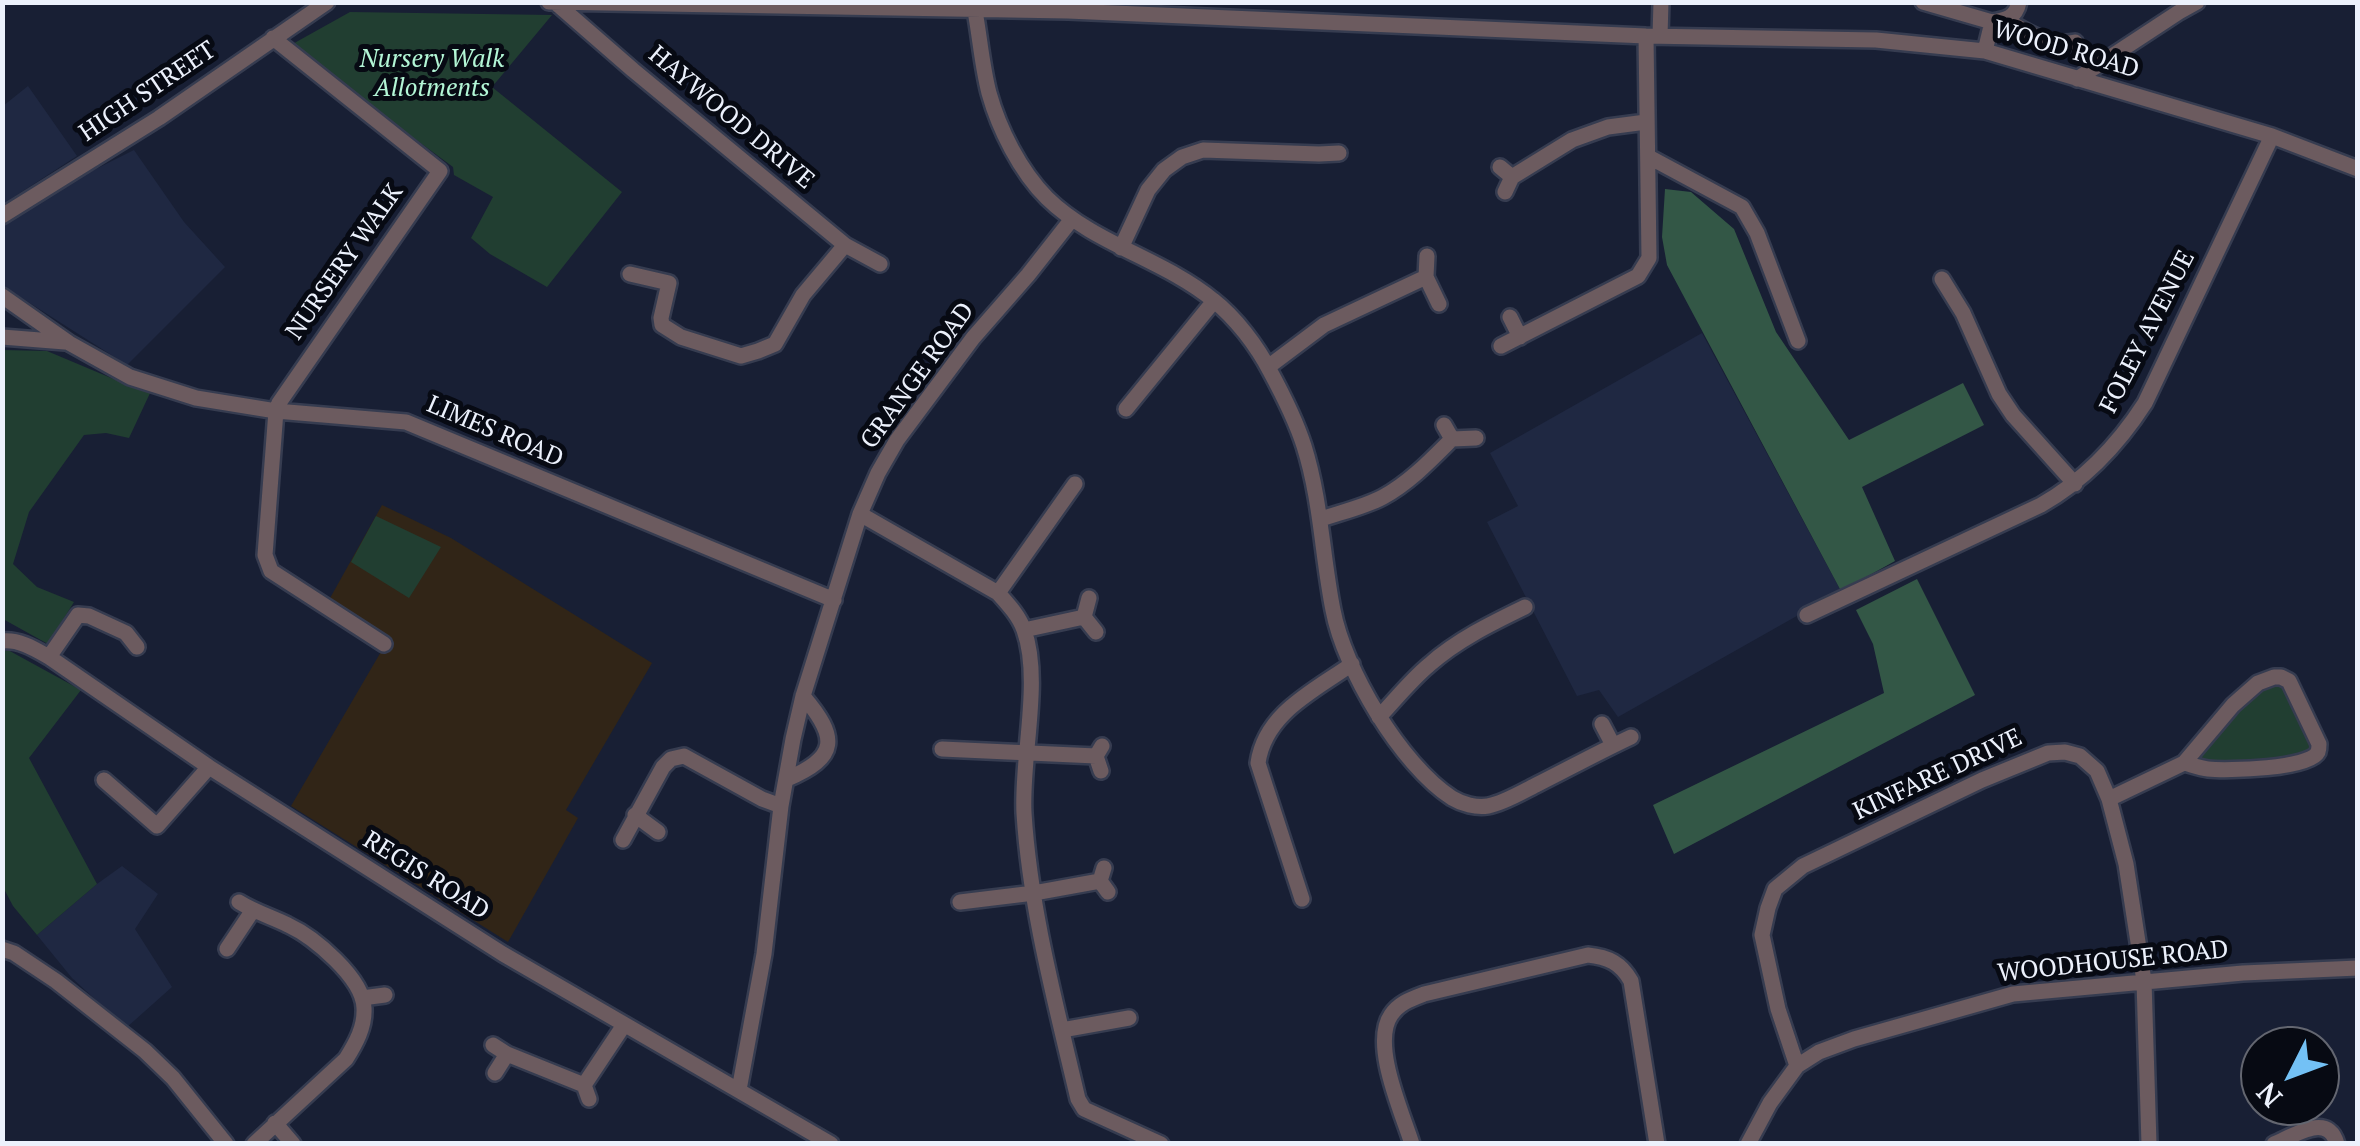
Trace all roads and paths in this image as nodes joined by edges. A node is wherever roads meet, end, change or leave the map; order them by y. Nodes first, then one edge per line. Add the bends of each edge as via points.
1 (1662, 2) edge
2 (1923, 2) edge
3 (2019, 2) edge
4 (2196, 2) edge
5 (553, 3) edge
6 (323, 4) edge
7 (975, 11) junction
8 (1999, 21) junction
9 (1653, 36) junction
10 (273, 38) junction
11 (2075, 42) dead end
12 (1986, 50) junction
13 (2077, 79) junction
14 (1646, 122) junction
15 (2272, 136) junction
16 (1338, 152) dead end
17 (1318, 154) junction
18 (1649, 157) junction
19 (2358, 169) edge
20 (1318, 172) dead end
21 (1506, 179) dead end
22 (2, 216) edge
23 (1072, 219) junction
24 (846, 244) junction
25 (1121, 248) junction
26 (1428, 256) dead end
27 (880, 264) dead end
28 (630, 274) dead end
29 (1426, 277) junction
30 (1942, 279) dead end
31 (2, 296) edge
32 (1214, 300) junction
33 (1438, 304) dead end
34 (1510, 317) dead end
35 (1520, 337) junction
36 (2, 338) edge
37 (1798, 341) dead end
38 (697, 342) junction
39 (68, 343) junction
40 (1501, 346) dead end
41 (690, 360) dead end
42 (1268, 367) junction
43 (1126, 409) dead end
44 (276, 410) junction
45 (1476, 438) dead end
46 (1074, 484) dead end
47 (2075, 484) junction
48 (860, 514) junction
49 (1321, 520) junction
50 (998, 592) junction
51 (1089, 598) dead end
52 (834, 600) junction
53 (1525, 607) dead end
54 (1807, 615) dead end
55 (1084, 618) junction
56 (1024, 630) junction
57 (1096, 632) dead end
58 (2, 641) edge
59 (384, 644) dead end
60 (137, 647) dead end
61 (49, 657) junction
62 (1352, 664) junction
63 (802, 696) junction
64 (1379, 717) junction
65 (1602, 724) dead end
66 (1630, 737) dead end
67 (1613, 746) junction
68 (942, 749) dead end
69 (1025, 753) junction
70 (1099, 758) dead end
71 (2184, 762) junction
72 (209, 767) junction
73 (786, 779) junction
74 (104, 780) dead end
75 (2110, 799) junction
76 (781, 806) junction
77 (635, 815) junction
78 (658, 832) dead end
79 (623, 840) dead end
80 (1104, 880) dead end
81 (1304, 886) dead end
82 (1034, 893) junction
83 (960, 902) dead end
84 (2, 949) edge
85 (228, 949) dead end
86 (2358, 968) edge
87 (2144, 981) junction
88 (385, 995) dead end
89 (362, 998) junction
90 (1129, 1018) dead end
91 (624, 1025) junction
92 (1062, 1030) junction
93 (1797, 1066) junction
94 (495, 1073) dead end
95 (739, 1090) junction
96 (276, 1123) junction
97 (226, 1144) edge
98 (254, 1144) edge
99 (293, 1144) edge
100 (831, 1144) edge
101 (1161, 1144) edge
102 (1412, 1144) edge
103 (1658, 1144) edge
104 (1748, 1144) edge
105 (2150, 1144) edge
106 (2274, 1144) edge
107 (2338, 1144) edge

1 - 9 street
2 - 8 street
3 - 8 street
4 - 13 street
5 - 7 street, WOOD ROAD
5 - 24 street, HAYWOOD DRIVE
6 - 10 street, HIGH STREET
7 - 9 street, WOOD ROAD
7 - 23 street via 990,94 1007,138 1045,196
8 - 11 street via 2035,37
8 - 12 street
9 - 12 street, WOOD ROAD via 1876,40
9 - 14 street
10 - 22 street, HIGH STREET
10 - 44 street, NURSERY WALK via 440,172
12 - 13 street, WOOD ROAD
13 - 15 street, WOOD ROAD
14 - 18 street
14 - 21 street via 1572,140
15 - 19 street, WOOD ROAD
15 - 47 street, FOLEY AVENUE via 2145,403
16 - 17 street
17 - 20 street
17 - 25 street via 1204,150 1182,157 1148,190
18 - 35 street via 1649,258 1638,276
18 - 37 street via 1742,207
23 - 25 street
23 - 48 street, GRANGE ROAD via 897,440
24 - 27 street, HAYWOOD DRIVE
24 - 38 street via 775,344 741,356
25 - 32 street
26 - 29 street
28 - 38 street via 670,282 662,325
29 - 33 street
29 - 42 street via 1324,325
30 - 47 street via 1999,394
31 - 39 street, LIMES ROAD
32 - 42 street
32 - 43 street
34 - 35 street
35 - 40 street
36 - 39 street, LIMES ROAD
38 - 41 street
39 - 44 street, LIMES ROAD via 130,377 196,398
42 - 49 street via 1304,446
44 - 52 street, LIMES ROAD via 406,422
44 - 59 street via 266,555 271,571
45 - 49 street via 1448,432 1428,464 1388,494
46 - 50 street
47 - 54 street, FOLEY AVENUE
48 - 50 street
48 - 52 street, GRANGE ROAD
49 - 62 street via 1334,614
50 - 56 street
51 - 55 street
52 - 63 street, GRANGE ROAD
53 - 64 street via 1504,607 1434,660
55 - 56 street
55 - 57 street
56 - 69 street via 1031,686
58 - 61 street, REGIS ROAD
60 - 61 street via 126,634 78,615
61 - 72 street, REGIS ROAD
62 - 64 street
62 - 81 street via 1283,712 1260,747 1258,763
63 - 73 street, GRANGE ROAD
63 - 73 street via 829,735 817,764
64 - 67 street via 1412,764 1472,806 1521,792
65 - 67 street
66 - 67 street
68 - 69 street
69 - 70 street
69 - 82 street via 1024,819
71 - 71 street via 2233,705 2274,677 2289,681 2319,744 2303,762 2226,769
71 - 75 street
72 - 74 street via 157,826
72 - 91 street, REGIS ROAD
73 - 76 street, GRANGE ROAD
75 - 87 street, KINFARE DRIVE
75 - 93 street, KINFARE DRIVE via 2080,756 2048,753 1788,877 1775,890 1762,935
76 - 77 street via 684,756 664,766
76 - 95 street, GRANGE ROAD
77 - 78 street
77 - 79 street
80 - 82 street
82 - 83 street
82 - 92 street
84 - 97 street via 56,981 145,1051
85 - 89 street via 246,906 314,942 344,968
86 - 87 street, WOODHOUSE ROAD
87 - 93 street, WOODHOUSE ROAD via 2013,994 1854,1038
87 - 105 street, KINFARE DRIVE
88 - 89 street
89 - 96 street via 364,1022 356,1044
90 - 92 street
91 - 94 street via 587,1092 500,1050
91 - 95 street, REGIS ROAD
92 - 101 street via 1084,1109
93 - 104 street, WOODHOUSE ROAD
95 - 100 street, REGIS ROAD
96 - 98 street
96 - 99 street
102 - 103 street via 1388,1066 1385,1028 1392,1012 1424,994 1588,955 1616,963 1631,981
106 - 107 street via 2317,1126 2334,1133

